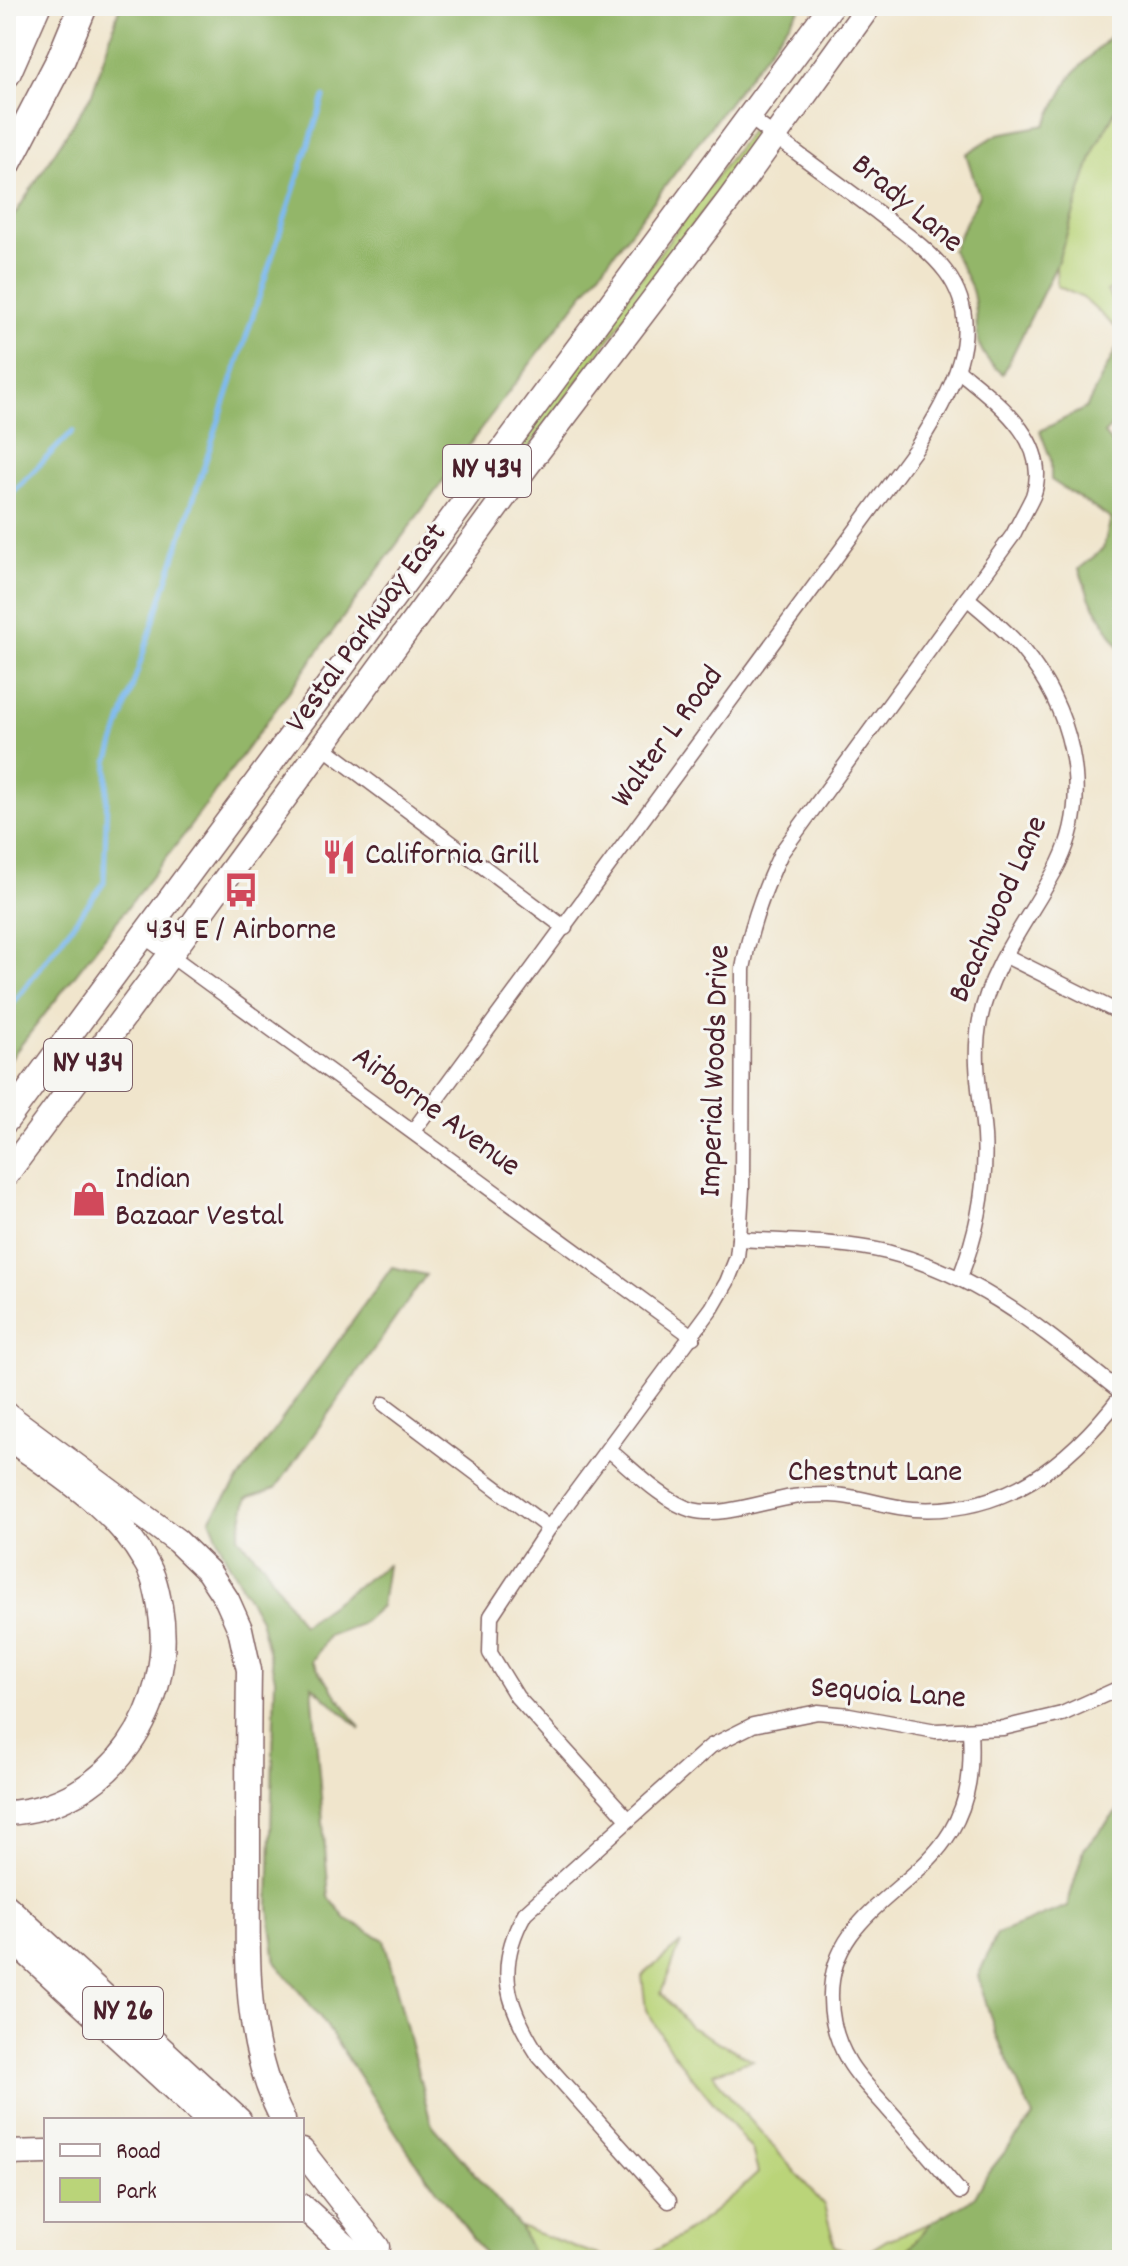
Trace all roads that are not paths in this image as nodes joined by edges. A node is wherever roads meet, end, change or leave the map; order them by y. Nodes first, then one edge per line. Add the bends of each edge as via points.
1 (36, 6) edge
2 (83, 6) edge
3 (831, 6) edge
4 (869, 6) edge
5 (6, 74) edge
6 (749, 117) junction
7 (775, 137) junction
8 (6, 165) edge
9 (958, 370) junction
10 (967, 598) junction
11 (322, 746) junction
12 (565, 928) junction
13 (144, 936) junction
14 (170, 955) junction
15 (1006, 956) junction
16 (1122, 1014) edge
17 (6, 1121) edge
18 (413, 1131) junction
19 (6, 1175) edge
20 (739, 1239) junction
21 (960, 1277) junction
22 (693, 1337) junction
23 (1122, 1394) edge
24 (384, 1404) dead end
25 (6, 1414) edge
26 (6, 1436) edge
27 (609, 1450) junction
28 (549, 1528) junction
29 (1122, 1687) edge
30 (970, 1731) junction
31 (6, 1813) edge
32 (628, 1819) junction
33 (6, 1906) edge
34 (6, 1934) edge
35 (206, 2118) edge
36 (237, 2118) edge
37 (282, 2118) edge
38 (44, 2152) edge
39 (6, 2153) edge
40 (304, 2154) edge
41 (304, 2180) edge
42 (960, 2192) dead end
43 (669, 2201) dead end
44 (304, 2207) edge
45 (300, 2222) edge
46 (372, 2257) edge

1 - 5 highway
2 - 8 highway
3 - 6 main road, Vestal Parkway East / NY 434
4 - 7 main road, Vestal Parkway East / NY 434
6 - 7 street, Brady Lane
6 - 13 main road, Vestal Parkway East / NY 434
7 - 9 street, Brady Lane via 945,270 962,302 965,334
7 - 11 main road, Vestal Parkway East / NY 434
9 - 10 street, Imperial Woods Drive via 1025,434 1036,477 1034,493 1013,535
9 - 12 street, Walter L Road via 917,447
10 - 15 street, Beachwood Lane via 1036,667 1059,709 1076,773 1077,798 1060,860
10 - 20 street, Imperial Woods Drive via 781,853 759,900 743,969
11 - 12 street
11 - 14 main road, Vestal Parkway East / NY 434
12 - 18 street, Walter L Road
13 - 14 street, Airborne Avenue
13 - 17 main road, Vestal Parkway East / NY 434
14 - 18 street, Airborne Avenue
14 - 19 main road, Vestal Parkway East / NY 434
15 - 16 street
15 - 21 street, Beachwood Lane via 979,1022 975,1060 985,1162 978,1224
18 - 22 street, Airborne Avenue
20 - 21 street via 888,1252
20 - 22 street, Imperial Woods Drive via 727,1282
21 - 23 street via 1016,1311
22 - 27 street, Imperial Woods Drive
23 - 27 street, Chestnut Lane via 1074,1451 1028,1485 984,1502 937,1509 834,1495 691,1510 673,1502
24 - 28 street
25 - 37 main road via 177,1541 208,1571 240,1629 249,1670 248,1994 256,2048
26 - 31 main road via 93,1500 144,1558 157,1591 164,1648 147,1718 128,1749 100,1778 63,1799
27 - 28 street, Imperial Woods Drive
28 - 32 street, Imperial Woods Drive via 497,1604 489,1629 490,1653 526,1706
29 - 30 street, Sequoia Lane via 1062,1714
30 - 32 street, Sequoia Lane via 936,1731 818,1712 753,1725 711,1746
30 - 42 street via 968,1789 950,1833 842,1946 832,1969 830,1994 834,2031 848,2061
32 - 43 street, Sequoia Lane via 525,1913 510,1947 508,1992 539,2056
33 - 36 main road, NY 26
34 - 35 main road, NY 26
38 - 39 main road
40 - 46 main road
41 - 46 main road
44 - 46 main road
45 - 46 main road

